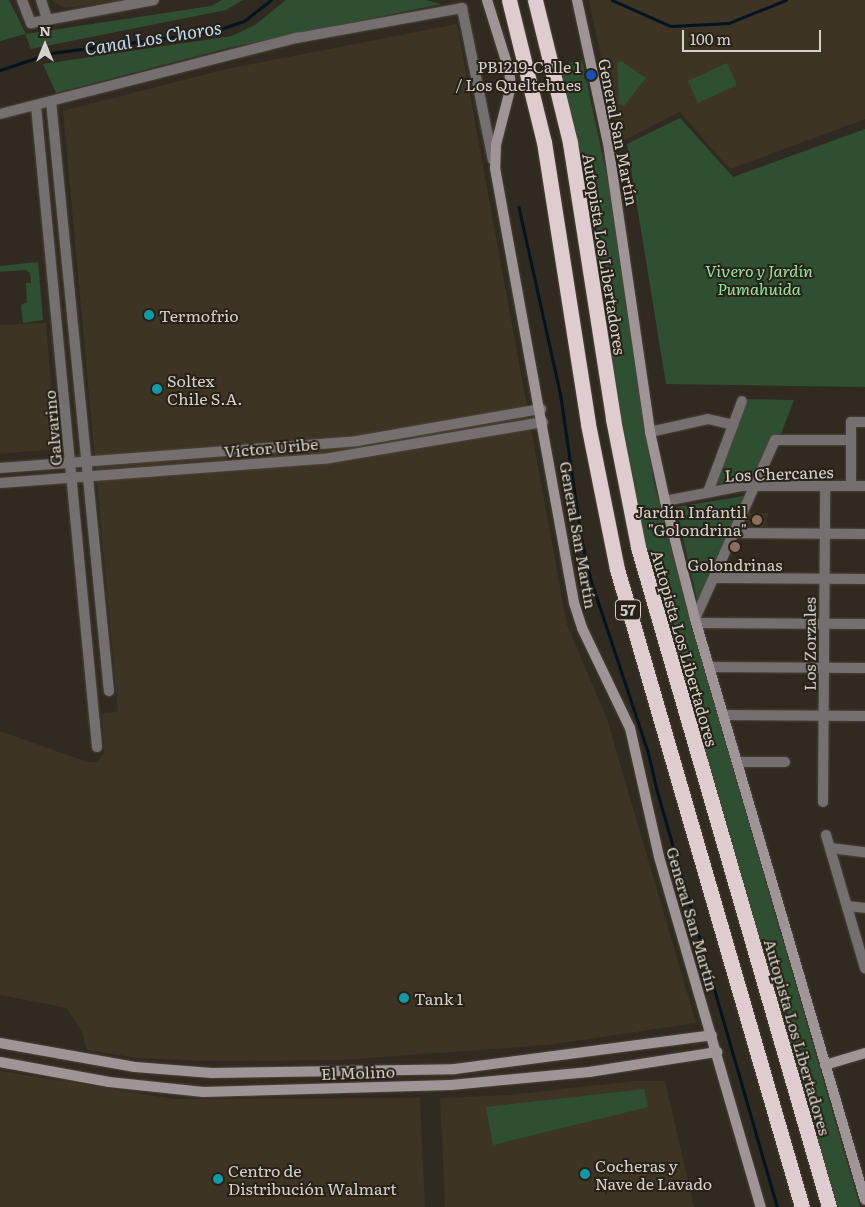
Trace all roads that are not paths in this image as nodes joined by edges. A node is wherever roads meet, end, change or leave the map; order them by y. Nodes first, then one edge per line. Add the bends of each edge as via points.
1 (22, 0) edge
2 (42, 0) edge
3 (154, 0) edge
4 (487, 0) edge
5 (509, 0) edge
6 (536, 0) edge
7 (578, 3) edge
8 (48, 19) junction
9 (51, 101) junction
10 (36, 106) junction
11 (0, 114) edge
12 (495, 168) junction
13 (61, 202) junction
14 (46, 204) junction
15 (742, 401) dead end
16 (541, 410) junction
17 (543, 422) junction
18 (865, 422) edge
19 (733, 425) junction
20 (650, 432) junction
21 (851, 440) junction
22 (330, 444) junction
23 (330, 458) junction
24 (86, 460) junction
25 (70, 462) junction
26 (0, 468) edge
27 (86, 476) junction
28 (70, 478) junction
29 (0, 483) edge
30 (756, 486) junction
31 (825, 486) junction
32 (851, 486) junction
33 (865, 486) edge
34 (708, 492) junction
35 (665, 501) junction
36 (735, 533) junction
37 (825, 534) junction
38 (865, 534) edge
39 (715, 578) junction
40 (824, 579) junction
41 (865, 579) edge
42 (696, 621) junction
43 (824, 624) junction
44 (865, 624) edge
45 (104, 643) junction
46 (86, 645) junction
47 (710, 668) junction
48 (824, 668) junction
49 (865, 668) edge
50 (109, 691) dead end
51 (724, 715) junction
52 (824, 716) junction
53 (865, 716) edge
54 (97, 747) dead end
55 (738, 762) junction
56 (785, 762) dead end
57 (823, 802) dead end
58 (826, 835) dead end
59 (830, 848) junction
60 (865, 852) edge
61 (847, 906) junction
62 (865, 908) edge
63 (865, 966) edge
64 (712, 1035) junction
65 (0, 1043) edge
66 (635, 1047) junction
67 (717, 1052) junction
68 (865, 1053) edge
69 (0, 1062) edge
70 (825, 1065) junction
71 (630, 1066) junction
72 (177, 1072) junction
73 (171, 1090) junction
74 (865, 1200) edge
75 (761, 1207) edge
76 (802, 1207) edge
77 (829, 1207) edge

1 - 8 street via 31,23
2 - 8 street
3 - 8 street
4 - 12 street, General San Martín via 511,86 496,145
5 - 76 highway, 57 via 544,142 588,424 617,569
6 - 77 highway, Autopista Los Libertadores / 57 via 570,143 614,427 638,547
7 - 20 street, General San Martín via 612,162
9 - 10 street
9 - 12 street via 297,38 462,8
9 - 13 street, Galvarino
10 - 11 street
10 - 14 street, Galvarino
12 - 16 street, General San Martín
13 - 14 street
13 - 24 street, Galvarino
14 - 25 street, Galvarino
15 - 19 street
16 - 17 street, General San Martín
16 - 22 street, Víctor Uribe via 378,439
17 - 23 street, Víctor Uribe
17 - 64 street, General San Martín via 578,617 630,728 659,857
18 - 21 street via 851,422
19 - 20 street via 711,419
19 - 34 street
20 - 35 street, General San Martín
21 - 30 street via 775,440
21 - 32 street
22 - 23 street
22 - 24 street, Víctor Uribe
23 - 27 street, Víctor Uribe
24 - 25 street, Víctor Uribe
24 - 27 street, Galvarino
25 - 26 street, Víctor Uribe
25 - 28 street, Galvarino
27 - 28 street, Víctor Uribe
27 - 45 street, Galvarino
28 - 29 street, Víctor Uribe
28 - 46 street, Galvarino
30 - 31 street, Los Chercanes
30 - 34 street, Los Chercanes
30 - 36 street
31 - 32 street, Los Chercanes
31 - 37 street, Los Zorzales
32 - 33 street, Los Chercanes
34 - 35 street, Los Chercanes
35 - 42 street, General San Martín
36 - 37 street
36 - 39 street
37 - 38 street
37 - 40 street, Los Zorzales
39 - 40 street
39 - 42 street
40 - 41 street
40 - 43 street, Los Zorzales
42 - 43 street
42 - 47 street, General San Martín
43 - 44 street
43 - 48 street, Los Zorzales
45 - 46 street
45 - 50 street, Galvarino
46 - 54 street, Galvarino
47 - 48 street
47 - 51 street, General San Martín
48 - 49 street
48 - 52 street, Los Zorzales
51 - 52 street
51 - 55 street, General San Martín
52 - 53 street
52 - 57 street, Los Zorzales
55 - 56 street
55 - 70 street, General San Martín
58 - 59 street
59 - 60 street
59 - 61 street
61 - 62 street
61 - 63 street
64 - 66 street, El Molino
64 - 67 street, General San Martín
65 - 72 street, El Molino
66 - 71 street via 637,1056
66 - 72 street, El Molino via 455,1069
67 - 71 street, El Molino
67 - 75 street, General San Martín
68 - 70 street
69 - 73 street, El Molino
70 - 74 street, General San Martín
71 - 73 street, El Molino via 450,1085
72 - 73 street via 180,1081

